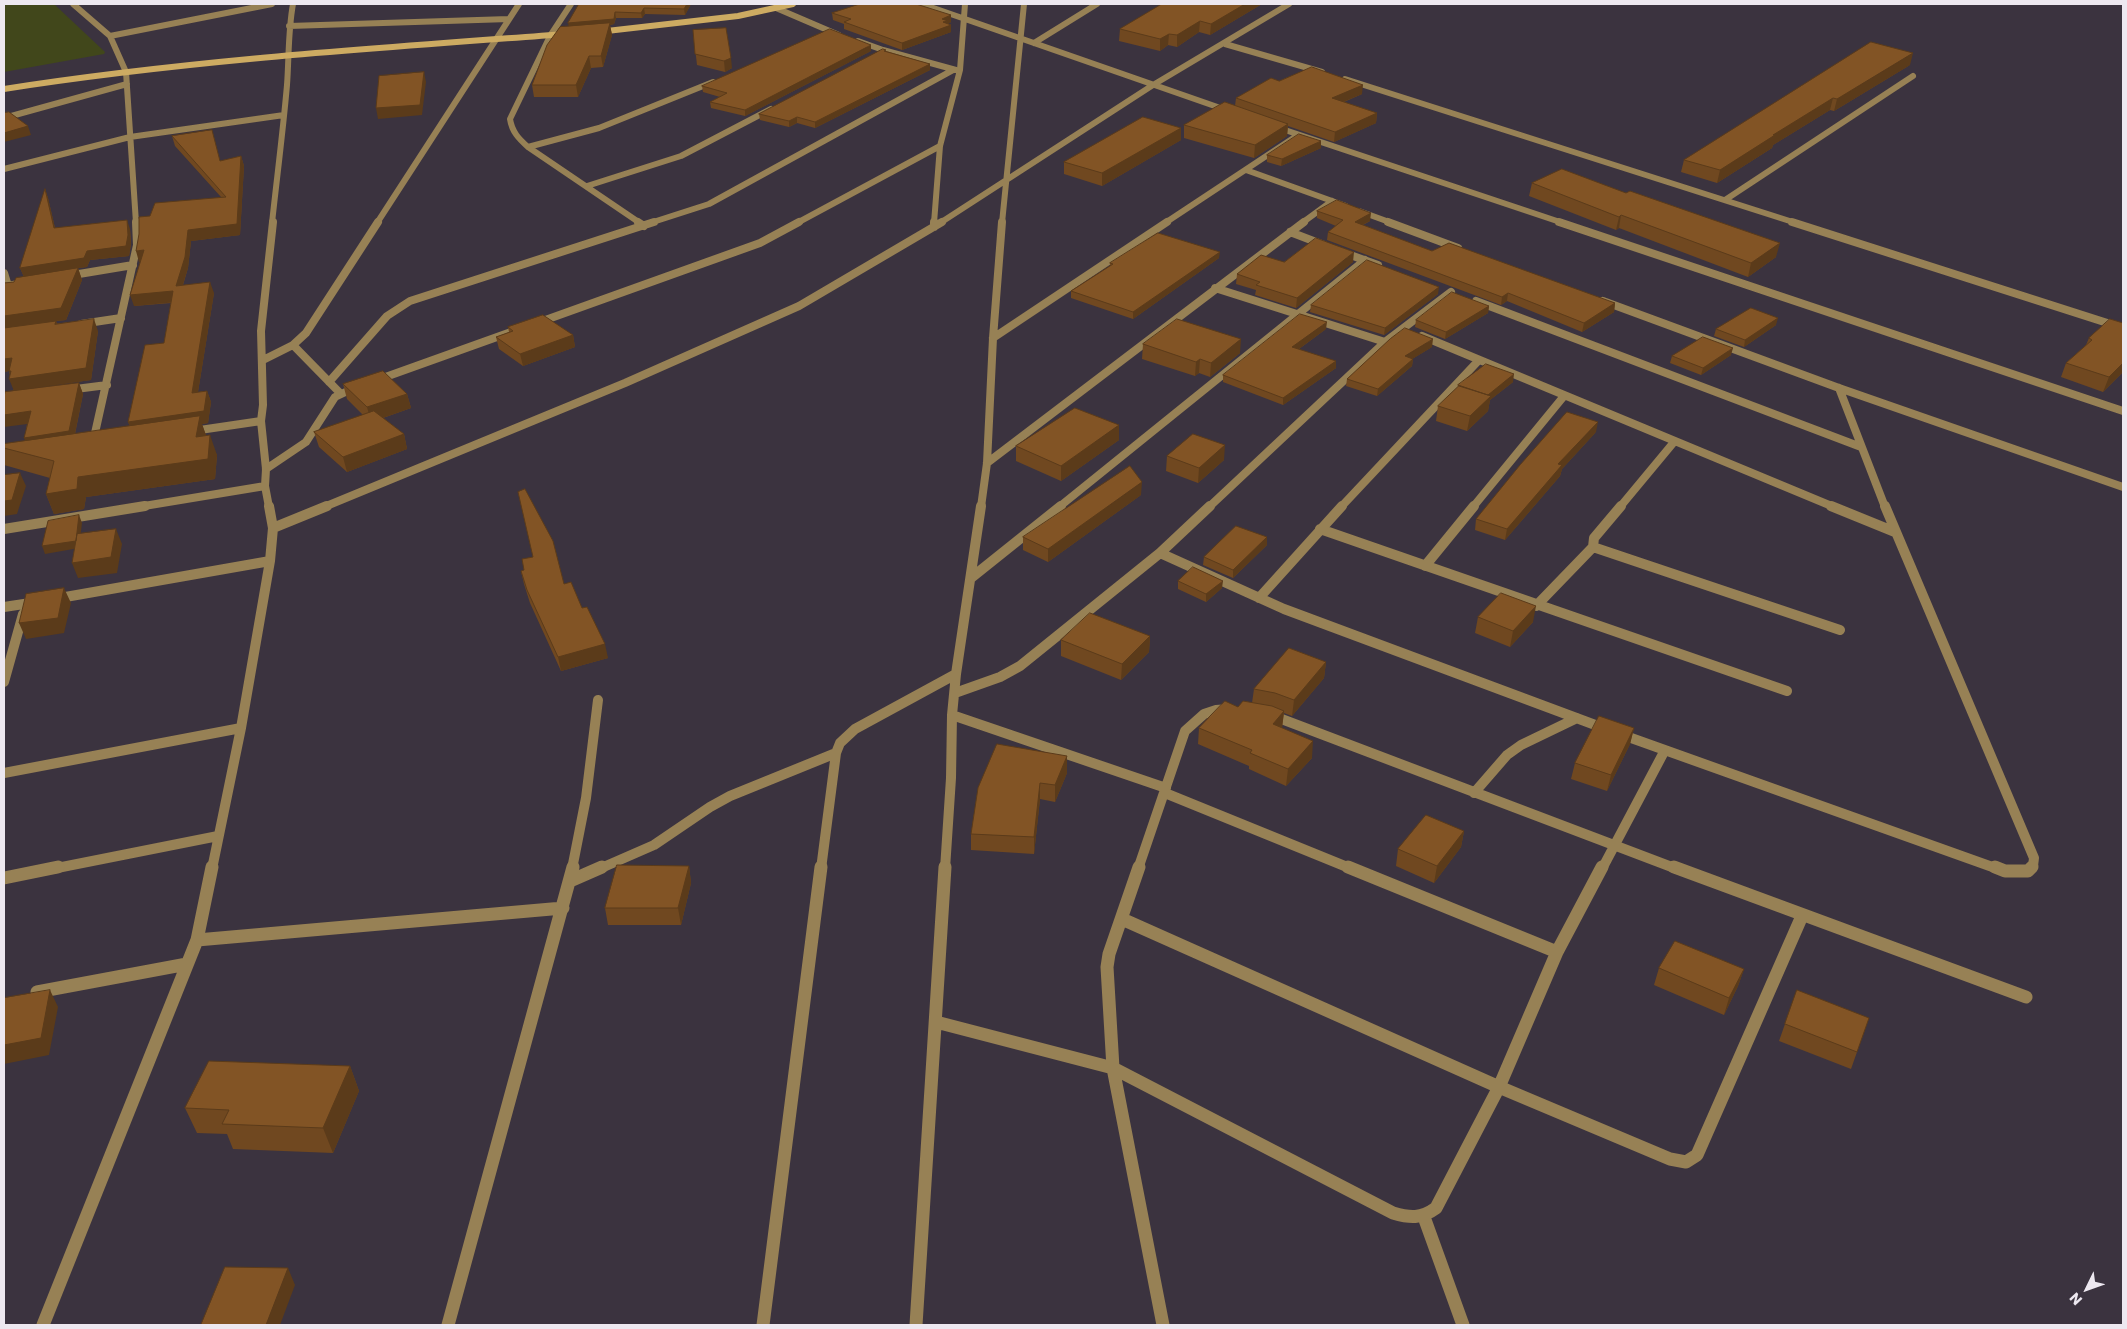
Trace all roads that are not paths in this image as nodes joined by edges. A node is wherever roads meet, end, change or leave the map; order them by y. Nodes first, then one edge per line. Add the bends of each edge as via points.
1 (74, 4) edge
2 (272, 4) edge
3 (293, 4) edge
4 (519, 4) edge
5 (571, 4) edge
6 (793, 4) edge
7 (922, 4) edge
8 (965, 4) edge
9 (1024, 4) edge
10 (1097, 4) edge
11 (1289, 4) edge
12 (776, 8) junction
13 (963, 18) junction
14 (509, 19) junction
15 (289, 26) junction
16 (828, 30) junction
17 (587, 33) edge
18 (577, 34) edge
19 (819, 34) edge
20 (110, 36) junction
21 (550, 36) junction
22 (846, 37) edge
23 (1021, 38) junction
24 (495, 39) junction
25 (855, 40) edge
26 (1034, 43) junction
27 (1224, 44) junction
28 (883, 50) junction
29 (289, 55) junction
30 (874, 55) edge
31 (956, 70) junction
32 (126, 72) junction
33 (1328, 74) edge
34 (1913, 76) dead end
35 (1338, 77) edge
36 (718, 79) edge
37 (127, 84) junction
38 (1153, 85) junction
39 (4, 89) edge
40 (778, 106) edge
41 (1235, 113) edge
42 (284, 114) junction
43 (4, 118) edge
44 (1271, 125) edge
45 (1298, 135) junction
46 (130, 137) junction
47 (940, 146) junction
48 (528, 147) junction
49 (4, 169) edge
50 (1246, 170) junction
51 (1004, 181) junction
52 (587, 186) junction
53 (1725, 200) junction
54 (1332, 201) junction
55 (644, 226) junction
56 (934, 227) junction
57 (1290, 232) junction
58 (1470, 252) edge
59 (1365, 260) junction
60 (133, 265) junction
61 (1382, 267) edge
62 (4, 273) edge
63 (56, 278) edge
64 (27, 283) edge
65 (1214, 288) junction
66 (1460, 295) edge
67 (1469, 299) edge
68 (1599, 300) edge
69 (1298, 315) junction
70 (121, 318) junction
71 (72, 325) edge
72 (531, 325) edge
73 (522, 328) edge
74 (1402, 328) junction
75 (2123, 328) edge
76 (993, 338) junction
77 (1385, 342) junction
78 (293, 344) junction
79 (263, 360) junction
80 (1479, 360) junction
81 (372, 381) edge
82 (329, 382) junction
83 (107, 385) junction
84 (362, 385) edge
85 (1839, 388) junction
86 (60, 391) edge
87 (340, 393) junction
88 (1564, 396) junction
89 (2123, 411) edge
90 (261, 421) junction
91 (182, 433) edge
92 (1674, 442) junction
93 (102, 444) edge
94 (92, 445) junction
95 (83, 447) edge
96 (1861, 447) junction
97 (987, 463) junction
98 (266, 469) junction
99 (265, 486) junction
100 (2123, 487) edge
101 (273, 528) junction
102 (4, 529) edge
103 (1320, 529) junction
104 (1896, 532) junction
105 (1593, 547) junction
106 (1160, 553) junction
107 (270, 561) junction
108 (1425, 566) junction
109 (971, 578) junction
110 (1259, 598) junction
111 (26, 603) junction
112 (1536, 606) junction
113 (4, 607) edge
114 (1840, 630) dead end
115 (956, 674) junction
116 (4, 682) edge
117 (1787, 692) dead end
118 (954, 693) junction
119 (598, 700) dead end
120 (1242, 709) edge
121 (1257, 712) edge
122 (952, 715) junction
123 (1577, 718) junction
124 (241, 728) junction
125 (1665, 750) junction
126 (836, 753) junction
127 (4, 773) edge
128 (1165, 790) junction
129 (1474, 793) junction
130 (218, 836) junction
131 (1613, 845) junction
132 (4, 878) edge
133 (570, 881) junction
134 (563, 908) junction
135 (1802, 916) junction
136 (1122, 919) junction
137 (197, 940) junction
138 (1557, 952) junction
139 (187, 964) junction
140 (23, 995) edge
141 (2026, 998) dead end
142 (936, 1022) junction
143 (1113, 1068) junction
144 (1499, 1087) junction
145 (1424, 1217) junction
146 (44, 1325) edge
147 (448, 1325) edge
148 (763, 1325) edge
149 (916, 1325) edge
150 (1163, 1325) edge
151 (1463, 1325) edge

1 - 20 street
2 - 20 street
3 - 15 street
4 - 14 street
5 - 21 street
6 - 12 main road
7 - 13 street
8 - 13 street
9 - 23 street
10 - 26 street
11 - 27 street
12 - 16 street
12 - 17 main road via 738,16
13 - 23 street
13 - 31 street
14 - 15 street
14 - 24 street
15 - 29 street
16 - 19 street
16 - 22 street
18 - 21 main road
20 - 32 street
21 - 24 main road
21 - 48 street via 510,118 514,133
23 - 26 street
23 - 51 street
24 - 29 main road
24 - 78 street via 306,333
25 - 28 street
26 - 38 street
27 - 33 street
27 - 38 street
28 - 30 street
28 - 31 street
29 - 32 main road
29 - 42 street
31 - 47 street
31 - 55 street via 709,204
32 - 37 street
32 - 39 main road
34 - 53 street
35 - 53 street
36 - 48 street via 628,119
37 - 43 street
37 - 46 street
38 - 41 street
38 - 51 street
40 - 52 street via 681,156
42 - 46 street
42 - 79 street via 262,331
44 - 45 street
45 - 50 street
45 - 89 street
46 - 49 street
46 - 60 street via 137,245
47 - 56 street
47 - 72 street via 760,243
48 - 52 street
50 - 54 street
50 - 76 street
51 - 56 street
51 - 76 street
52 - 55 street
53 - 75 street
54 - 57 street
54 - 58 street
55 - 82 street via 410,301 387,316
56 - 101 street via 799,306 625,383
57 - 59 street
57 - 65 street
59 - 61 street
59 - 69 street
60 - 63 street
60 - 70 street
62 - 64 street via 8,286
65 - 69 street
65 - 97 street
66 - 74 street via 1446,290
67 - 96 street
68 - 85 street
69 - 77 street
69 - 109 street
70 - 71 street
70 - 83 street
73 - 81 street
74 - 77 street
74 - 80 street
76 - 97 street
77 - 106 street
78 - 79 street
78 - 82 street
79 - 90 street
80 - 88 street
80 - 103 street
82 - 87 street
83 - 86 street
83 - 94 street
84 - 87 street
85 - 96 street
85 - 100 street
87 - 98 street via 306,442
88 - 92 street
88 - 108 street
90 - 91 street
90 - 98 street
92 - 104 street
92 - 105 street via 1594,538
93 - 94 street
94 - 95 street
96 - 104 street
97 - 109 street
98 - 99 street
99 - 101 street
99 - 102 street
101 - 107 street
103 - 108 street
103 - 110 street
104 - 125 street via 2034,858 2028,871 2005,870
105 - 112 street
105 - 114 street
106 - 110 street
106 - 118 street via 1020,666 1000,677
107 - 111 street
107 - 124 street
108 - 112 street
109 - 115 street
110 - 123 street
111 - 113 street
111 - 116 street
112 - 117 street
115 - 118 street
115 - 126 street via 855,729 840,743
118 - 122 street
119 - 133 street via 586,798
120 - 128 street via 1206,713 1194,720 1185,732
121 - 129 street
122 - 128 street
122 - 142 street
123 - 125 street
123 - 129 street via 1507,755
124 - 127 street
124 - 130 street
125 - 131 street
126 - 133 street via 730,796 654,844
126 - 148 street
128 - 136 street
128 - 138 street
129 - 131 street
130 - 132 street
130 - 137 street
131 - 135 street
131 - 138 street
133 - 134 street
134 - 137 street
134 - 147 street
135 - 141 street
135 - 144 street via 1697,1155 1686,1162 1670,1159
136 - 143 street via 1107,968
136 - 144 street
137 - 139 street
138 - 144 street
139 - 140 street
139 - 146 street
142 - 143 street
142 - 149 street
143 - 145 street via 1393,1213 1409,1218
143 - 150 street
144 - 145 street via 1436,1208
145 - 151 street

